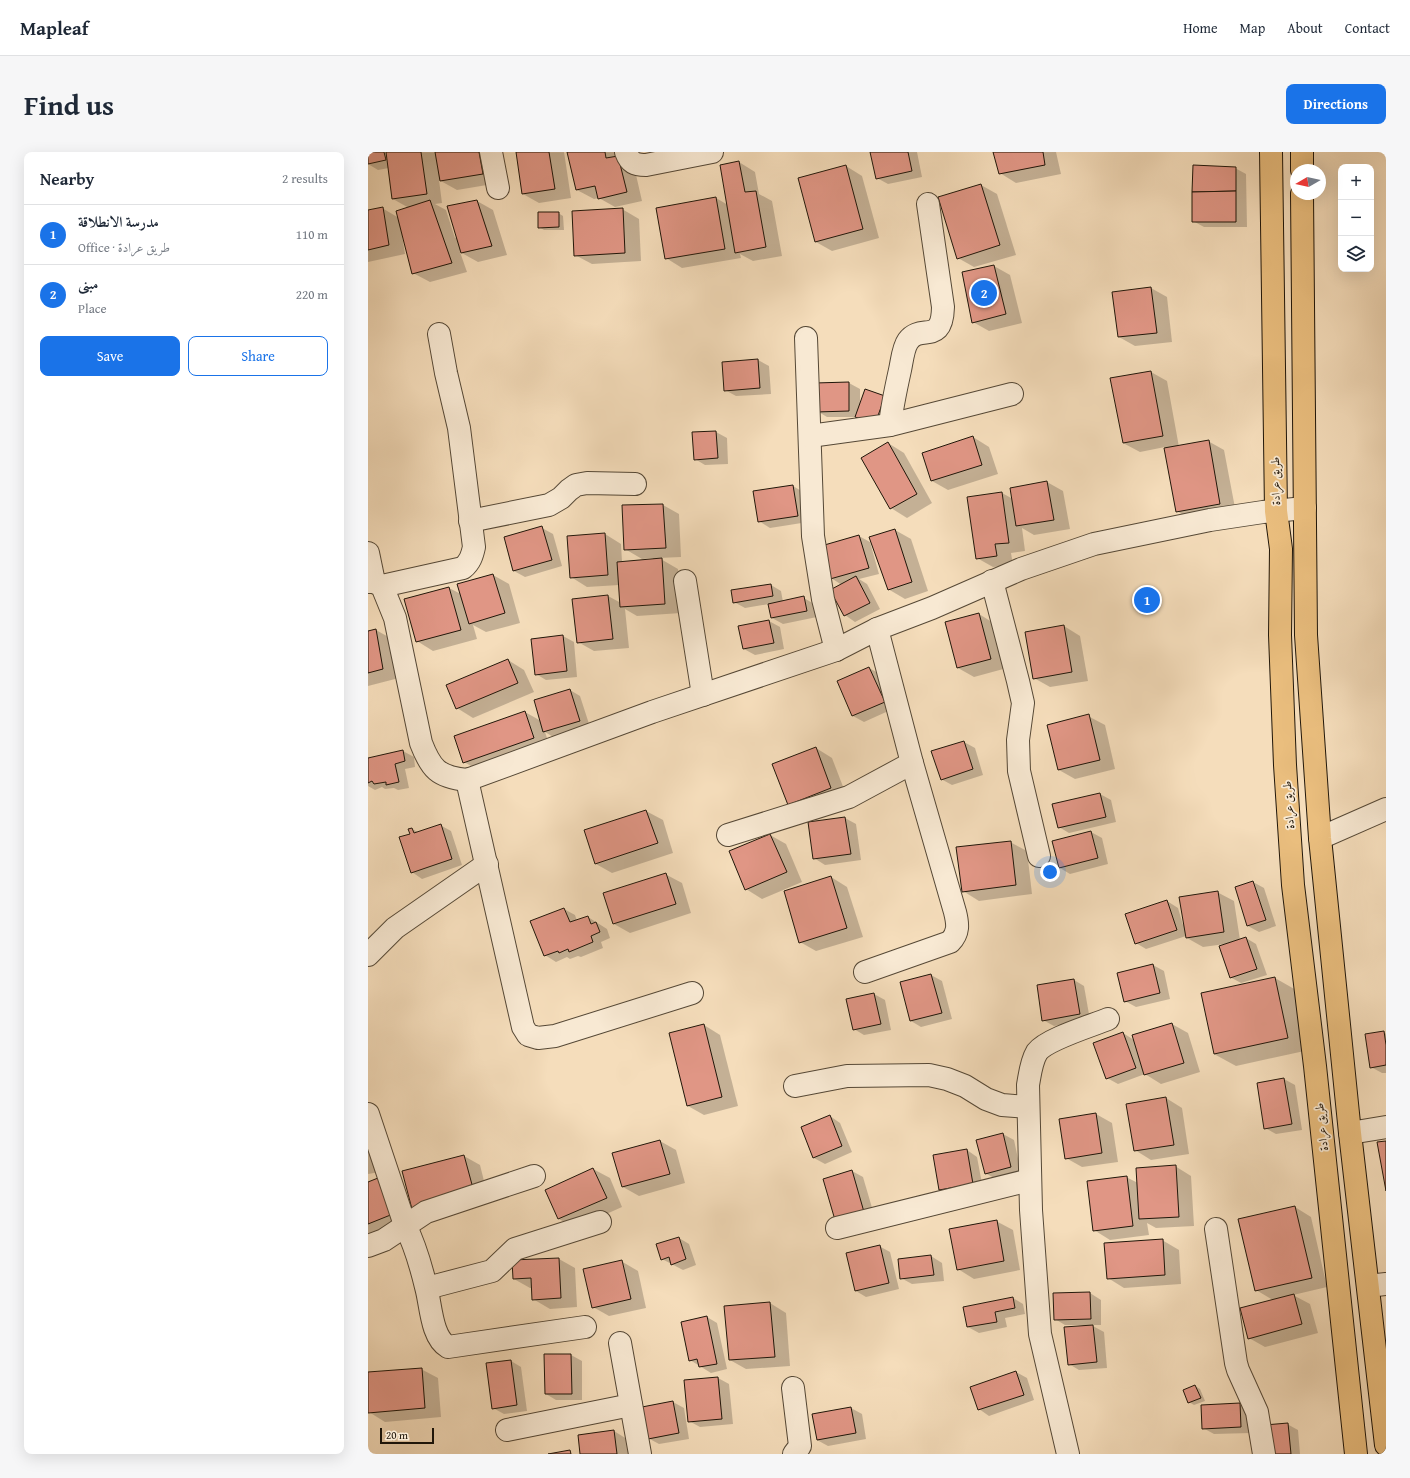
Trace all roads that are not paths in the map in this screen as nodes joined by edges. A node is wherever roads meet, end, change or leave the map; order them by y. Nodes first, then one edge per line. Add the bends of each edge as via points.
1 (491, 152) edge
2 (626, 152) edge
3 (712, 152) edge
4 (1271, 152) edge
5 (1302, 152) edge
6 (1302, 164) edge
7 (498, 188) dead end
8 (1302, 200) edge
9 (928, 204) dead end
10 (439, 334) dead end
11 (806, 338) dead end
12 (1012, 394) dead end
13 (890, 425) junction
14 (810, 436) junction
15 (634, 484) dead end
16 (1305, 508) junction
17 (1276, 511) junction
18 (470, 521) junction
19 (368, 553) edge
20 (685, 581) dead end
21 (992, 581) junction
22 (375, 583) edge
23 (877, 629) junction
24 (836, 650) junction
25 (703, 695) junction
26 (912, 763) junction
27 (467, 780) junction
28 (1386, 808) edge
29 (728, 835) dead end
30 (1320, 838) junction
31 (1039, 856) dead end
32 (487, 864) junction
33 (368, 955) edge
34 (865, 972) dead end
35 (692, 994) dead end
36 (1108, 1019) dead end
37 (795, 1086) dead end
38 (1028, 1107) junction
39 (368, 1114) edge
40 (1386, 1127) edge
41 (1350, 1133) junction
42 (534, 1176) dead end
43 (1030, 1180) junction
44 (600, 1222) dead end
45 (405, 1225) junction
46 (837, 1228) dead end
47 (1216, 1229) dead end
48 (368, 1246) edge
49 (1377, 1285) edge
50 (427, 1288) junction
51 (584, 1327) dead end
52 (620, 1343) dead end
53 (793, 1388) dead end
54 (631, 1405) junction
55 (507, 1430) dead end
56 (1386, 1445) edge
57 (640, 1454) edge
58 (794, 1454) edge
59 (1068, 1454) edge
60 (1264, 1454) edge
61 (1356, 1454) edge

1 - 7 street
2 - 3 street via 630,161 636,165 646,166
4 - 17 main road, طريق عرادة
5 - 6 main road
8 - 16 main road
9 - 13 street via 943,319 941,326 936,330 912,336 907,342
10 - 18 street via 459,428
11 - 14 street
12 - 13 street
13 - 14 street
14 - 24 street via 813,536 823,599
15 - 18 street via 576,485 549,505
16 - 17 street
16 - 30 main road via 1306,635
17 - 21 street via 1210,520 1094,544
17 - 61 main road, طريق عرادة via 1281,548 1280,635 1293,885
18 - 22 street via 474,547 463,568
19 - 22 street
20 - 25 street
21 - 23 street
21 - 31 street via 1023,703 1018,740 1019,771
22 - 27 street via 395,618 421,743 427,758 440,774
23 - 24 street
23 - 26 street
24 - 25 street
25 - 27 street
26 - 29 street via 849,797
26 - 34 street via 955,912 957,932 950,942
27 - 32 street
28 - 30 street
30 - 41 main road
32 - 33 street via 395,928
32 - 35 street via 523,1027 528,1035 538,1038 555,1036
36 - 38 street via 1051,1041 1038,1051 1031,1064
37 - 38 street via 847,1076 929,1075 965,1086 1002,1105
38 - 43 street
39 - 45 street
40 - 41 street
41 - 49 main road
42 - 45 street via 426,1212
43 - 46 street
43 - 59 street via 1040,1334
44 - 50 street via 515,1249 492,1271
45 - 48 street via 384,1240
45 - 50 street
47 - 60 street via 1236,1363 1257,1412
49 - 56 main road
50 - 51 street via 435,1328 442,1342 448,1346
52 - 54 street
53 - 58 street via 800,1446
54 - 55 street
54 - 57 street

